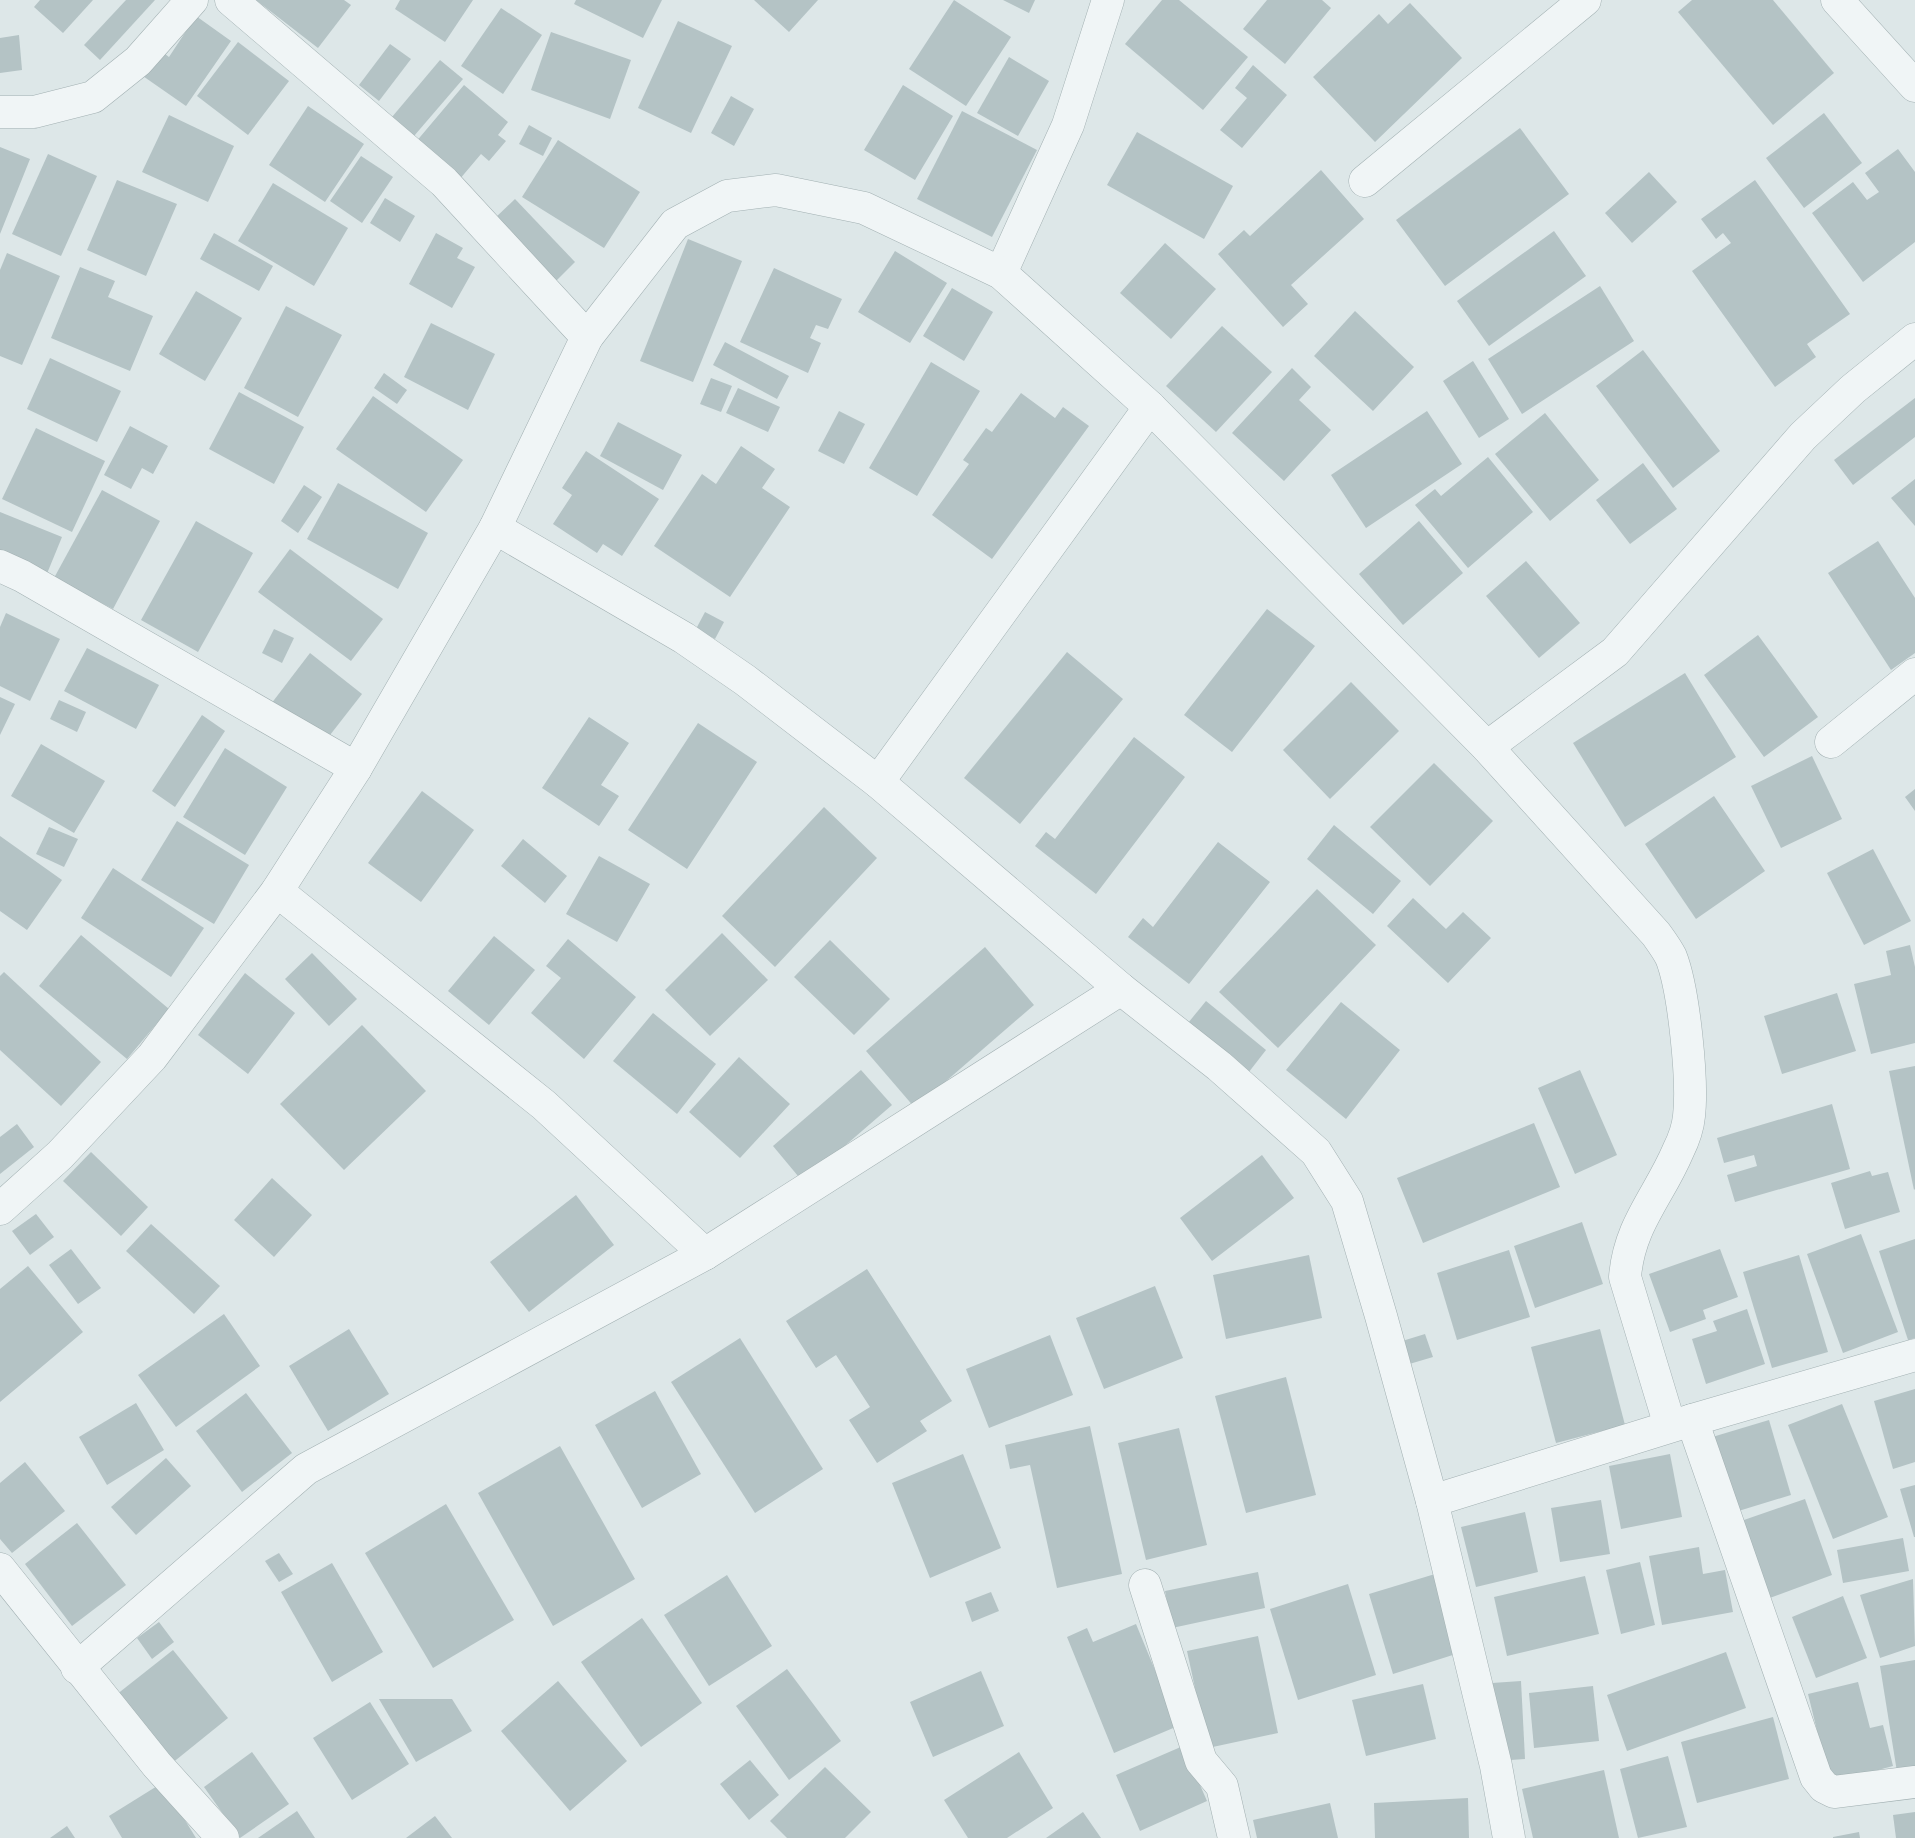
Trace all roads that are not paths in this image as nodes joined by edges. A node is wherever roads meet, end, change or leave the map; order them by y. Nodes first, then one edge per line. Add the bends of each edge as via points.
1 (192, 0) edge
2 (231, 0) edge
3 (1108, 0) edge
4 (1585, 0) edge
5 (1837, 0) edge
6 (1915, 86) edge
7 (0, 112) edge
8 (1365, 181) dead end
9 (1001, 273) junction
10 (587, 337) junction
11 (1915, 339) edge
12 (1150, 407) junction
13 (495, 528) junction
14 (0, 566) edge
15 (1915, 674) edge
16 (1831, 742) dead end
17 (1487, 747) junction
18 (356, 768) junction
19 (878, 782) junction
20 (277, 891) junction
21 (1121, 989) junction
22 (0, 1209) edge
23 (705, 1254) junction
24 (1915, 1355) edge
25 (1681, 1423) junction
26 (1432, 1501) junction
27 (0, 1569) edge
28 (1145, 1585) dead end
29 (77, 1668) junction
30 (1915, 1782) edge
31 (222, 1838) edge
32 (1234, 1838) edge
33 (1509, 1838) edge

1 - 7 street via 138,61 93,97 34,112
2 - 10 street via 444,182
3 - 9 street via 1068,125
4 - 8 street
5 - 6 street
9 - 10 street via 864,208 776,190 727,196 675,224
9 - 12 street
10 - 13 street
11 - 17 street via 1803,436 1614,651
12 - 17 street
12 - 19 street
13 - 18 street
13 - 19 street via 684,638
14 - 18 street
15 - 16 street
17 - 25 street via 1656,934 1670,956 1679,988 1691,1090 1689,1120 1678,1152 1636,1228 1627,1254 1625,1277
18 - 20 street
19 - 21 street
20 - 22 street via 152,1057 60,1155
20 - 23 street via 544,1105
21 - 23 street
21 - 26 street via 1219,1066 1316,1152 1347,1201
23 - 29 street via 306,1469
24 - 25 street
25 - 26 street
25 - 30 street via 1816,1777 1834,1792
26 - 33 street via 1496,1766
27 - 29 street
28 - 32 street via 1200,1761 1222,1786
29 - 31 street

